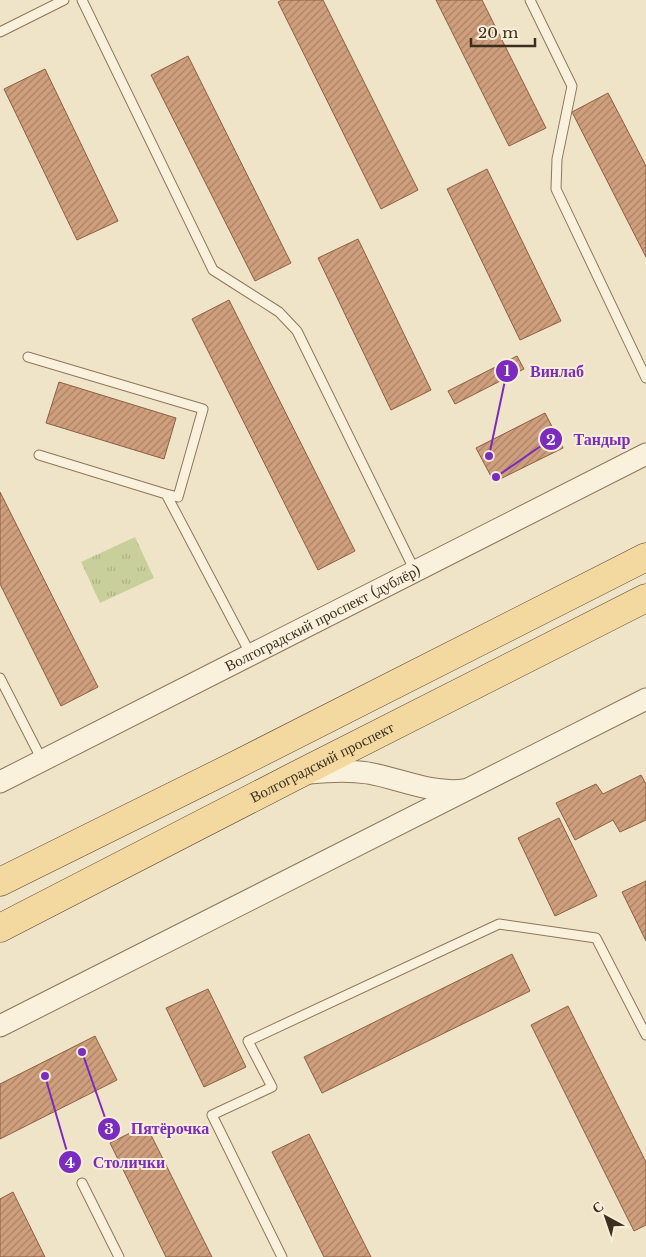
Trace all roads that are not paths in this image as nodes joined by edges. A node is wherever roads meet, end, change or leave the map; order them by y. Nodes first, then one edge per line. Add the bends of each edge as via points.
1 (64, 0) edge
2 (82, 0) edge
3 (530, 0) edge
4 (0, 32) edge
5 (28, 357) dead end
6 (646, 378) edge
7 (40, 454) dead end
8 (646, 454) edge
9 (166, 494) junction
10 (646, 557) edge
11 (415, 572) junction
12 (646, 598) edge
13 (251, 655) junction
14 (0, 678) edge
15 (646, 699) edge
16 (42, 761) junction
17 (297, 774) junction
18 (0, 782) edge
19 (469, 789) junction
20 (0, 882) edge
21 (0, 928) edge
22 (0, 1026) edge
23 (646, 1035) edge
24 (82, 1183) dead end
25 (119, 1257) edge
26 (282, 1257) edge

1 - 4 lane
2 - 11 lane via 213,270 279,312 297,331
3 - 6 lane via 572,86 557,159 556,189
5 - 9 lane via 203,409 178,497
7 - 9 lane
8 - 11 street, Волгоградский проспект (дублёр)
9 - 13 lane
10 - 20 main road
11 - 13 street, Волгоградский проспект (дублёр)
12 - 17 main road, Волгоградский проспект
13 - 16 street, Волгоградский проспект (дублёр)
14 - 16 lane
15 - 19 street
16 - 18 street, Волгоградский проспект (дублёр)
17 - 19 street via 339,770 370,773 451,792
17 - 21 main road, Волгоградский проспект
19 - 22 street
23 - 26 lane via 596,938 499,924 248,1041 272,1087 212,1115
24 - 25 lane

